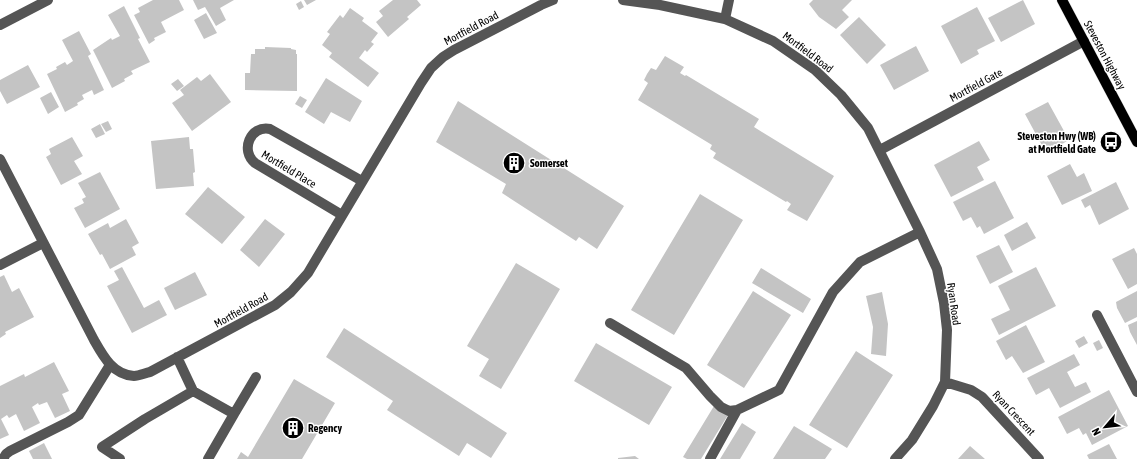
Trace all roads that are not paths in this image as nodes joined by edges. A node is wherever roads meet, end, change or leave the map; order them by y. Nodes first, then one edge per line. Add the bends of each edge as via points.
1 (48, 0) edge
2 (553, 0) edge
3 (623, 0) edge
4 (729, 0) edge
5 (1062, 0) edge
6 (725, 19) junction
7 (0, 25) edge
8 (1084, 41) junction
9 (1137, 142) edge
10 (880, 150) junction
11 (0, 159) edge
12 (362, 181) junction
13 (342, 215) junction
14 (920, 232) junction
15 (44, 243) junction
16 (0, 265) edge
17 (1097, 315) dead end
18 (610, 323) dead end
19 (177, 357) junction
20 (110, 365) junction
21 (256, 377) dead end
22 (944, 382) junction
23 (193, 391) junction
24 (1137, 392) edge
25 (737, 410) junction
26 (234, 414) junction
27 (1035, 457) edge
28 (3, 459) edge
29 (120, 459) edge
30 (208, 459) edge
31 (710, 459) edge
32 (895, 459) edge

1 - 7 street
2 - 12 street, Mortfield Road via 454,50 431,68
3 - 6 street, Mortfield Road
4 - 6 street
5 - 8 main road, Steveston Highway
6 - 10 street, Mortfield Road via 773,41 815,70 841,94 864,122
8 - 9 main road, Steveston Highway
8 - 10 street, Mortfield Gate
10 - 14 street, Ryan Road
11 - 15 street, Mortfield Road
12 - 13 street, Mortfield Road
12 - 13 street, Mortfield Place via 270,129 261,128 250,136 249,155 255,163
13 - 19 street, Mortfield Road via 308,273 291,292 274,305
14 - 22 street, Ryan Road via 937,269 944,303 947,330
14 - 25 street via 860,262 833,292 779,390
15 - 16 street
15 - 20 street, Mortfield Road via 94,340
17 - 24 street
18 - 25 street via 686,368 721,407
19 - 20 street, Mortfield Road via 150,372 135,376 124,374
19 - 23 street
20 - 28 street via 78,415 10,451
21 - 26 street
22 - 27 street, Ryan Crescent via 971,390 982,397
22 - 32 street, Ryan Road via 912,440
23 - 26 street
23 - 29 street via 102,447
25 - 31 street
26 - 30 street

